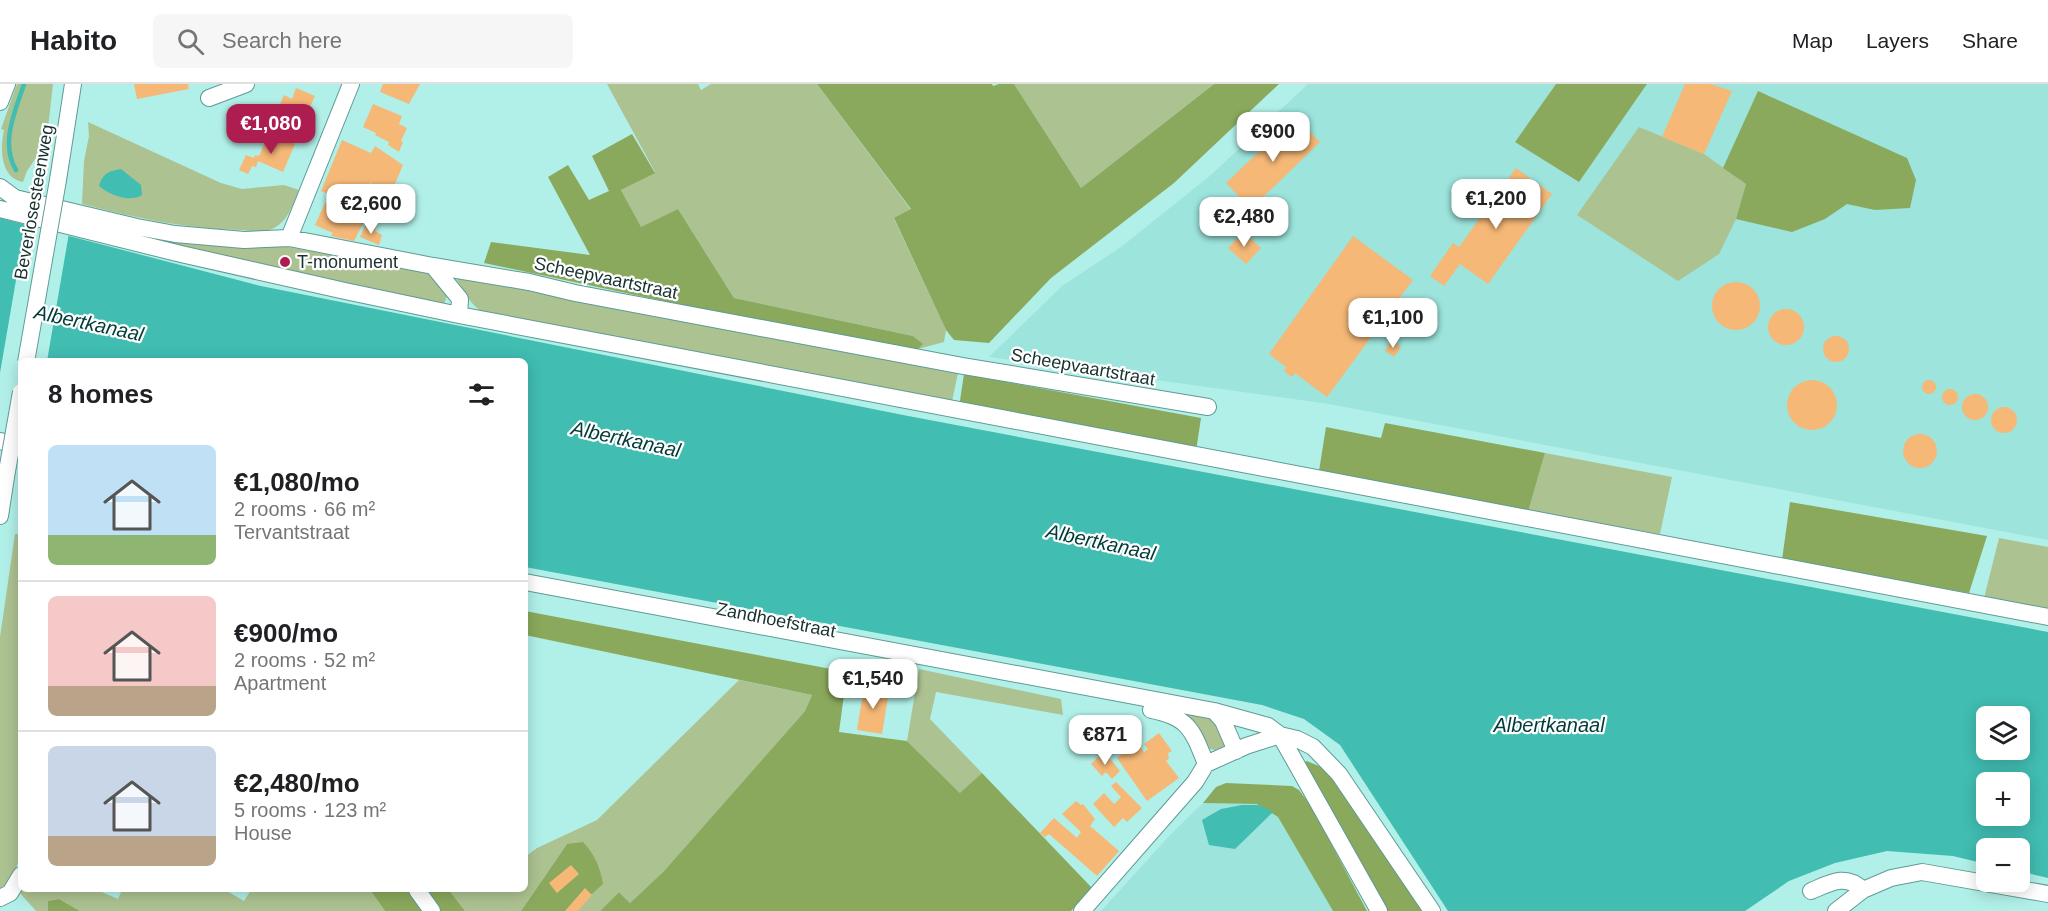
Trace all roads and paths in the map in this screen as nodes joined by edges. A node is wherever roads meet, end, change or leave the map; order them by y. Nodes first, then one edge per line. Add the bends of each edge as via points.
1 (6, 84) edge
2 (73, 84) edge
3 (246, 84) edge
4 (351, 84) edge
5 (209, 98) dead end
6 (0, 102) edge
7 (0, 187) edge
8 (0, 209) edge
9 (290, 238) junction
10 (433, 266) junction
11 (459, 315) junction
12 (27, 358) edge
13 (1208, 407) dead end
14 (18, 409) edge
15 (0, 441) edge
16 (18, 446) edge
17 (0, 516) edge
18 (528, 583) edge
19 (528, 593) edge
20 (2048, 617) edge
21 (1214, 711) junction
22 (1280, 735) junction
23 (1236, 751) junction
24 (1206, 764) junction
25 (18, 880) edge
26 (1863, 890) junction
27 (1811, 891) dead end
28 (418, 892) edge
29 (2048, 894) edge
30 (0, 898) edge
31 (432, 911) edge
32 (1082, 911) edge
33 (1379, 911) edge
34 (1432, 911) edge
35 (1836, 911) edge

1 - 6 street
2 - 12 street, Beverlosesteenweg, bridge
3 - 5 street
4 - 9 street
7 - 9 street, Scheepvaartstraat via 15,198 137,227 215,238
8 - 11 street via 193,257
9 - 10 street, Scheepvaartstraat
10 - 11 street via 460,299
10 - 13 street, Scheepvaartstraat via 963,366
11 - 20 street
14 - 17 street, bridge
15 - 16 street
18 - 21 street
19 - 24 street, Zandhoefstraat via 1163,712 1175,716 1192,731
21 - 22 street via 1268,726
21 - 23 street via 1223,721
22 - 23 street
22 - 33 street
22 - 34 street via 1313,747 1339,774
23 - 24 street
24 - 32 street via 1195,782
25 - 30 street via 10,893
26 - 27 street via 1855,882 1843,880
26 - 29 street via 1891,878 1922,872
26 - 35 street
28 - 31 street

